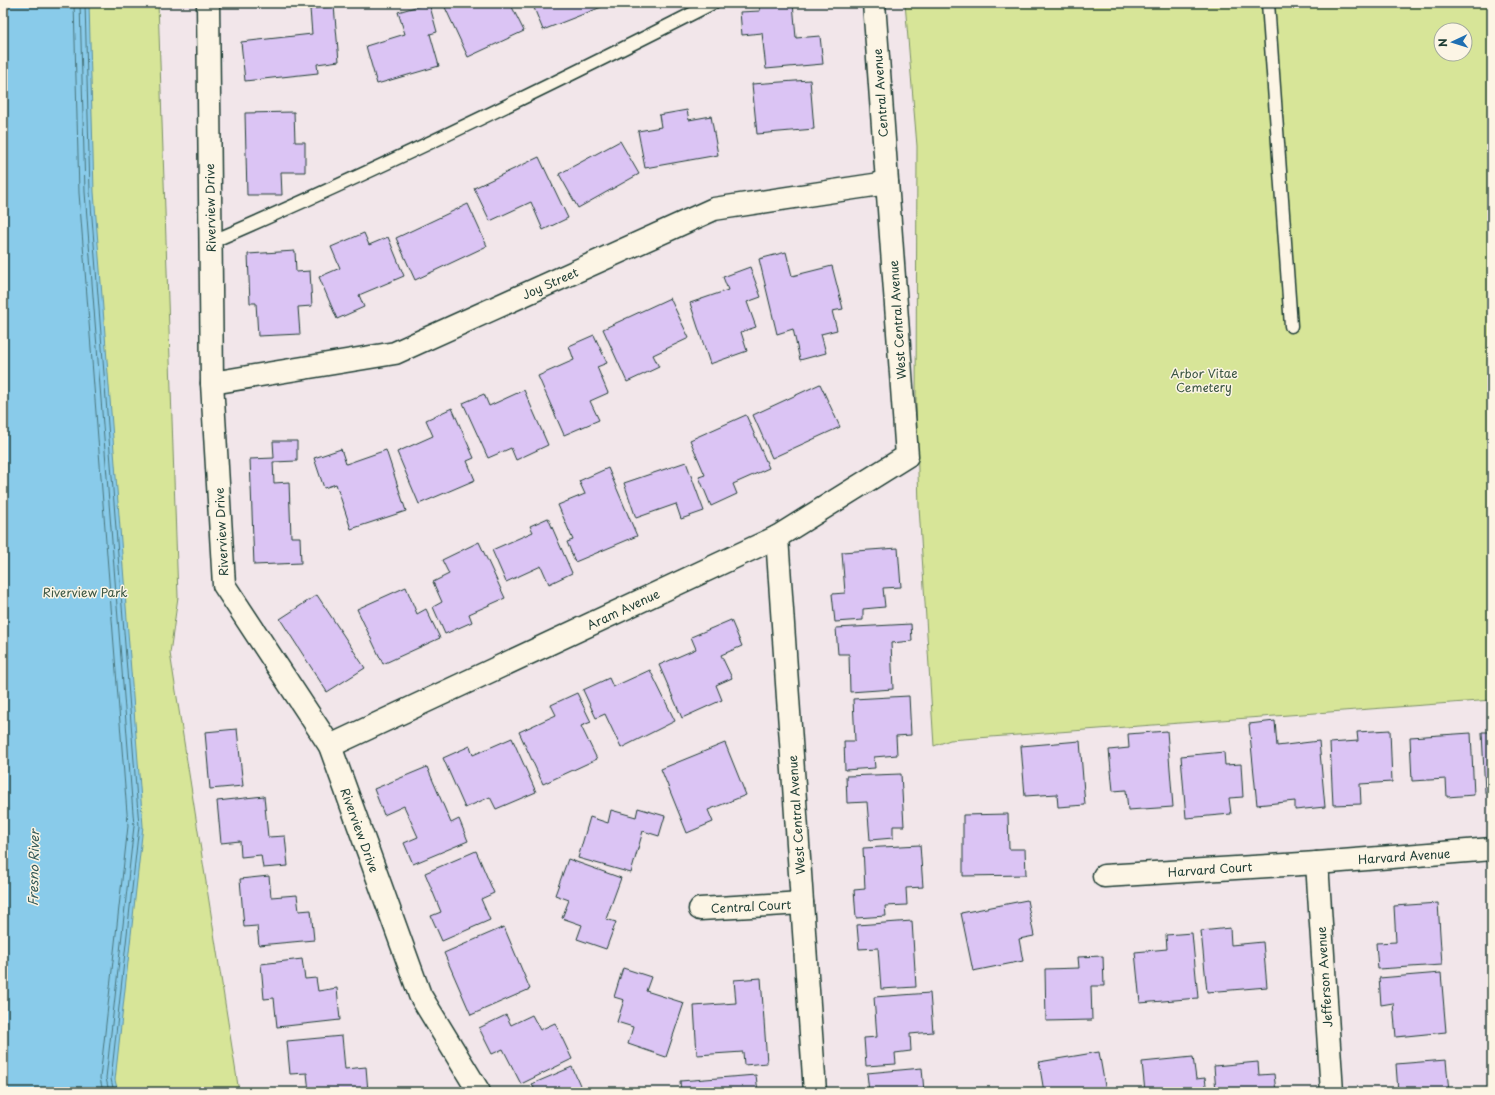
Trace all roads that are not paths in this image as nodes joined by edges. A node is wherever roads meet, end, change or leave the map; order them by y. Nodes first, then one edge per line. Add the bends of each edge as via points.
1 (208, 3) edge
2 (713, 3) edge
3 (874, 3) edge
4 (1268, 3) edge
5 (887, 183) junction
6 (211, 242) junction
7 (1291, 326) dead end
8 (212, 383) junction
9 (907, 456) joint
10 (776, 538) junction
11 (330, 746) junction
12 (1492, 849) edge
13 (1317, 863) junction
14 (1104, 876) dead end
15 (802, 903) junction
16 (700, 909) dead end
17 (479, 1092) edge
18 (815, 1092) edge
19 (1332, 1092) edge

1 - 6 street, Riverview Drive
2 - 6 lane via 591,65 306,201
3 - 5 street, Central Avenue
4 - 7 lane
5 - 8 street, Joy Street via 714,209 395,353
5 - 9 street, West Central Avenue
6 - 8 street, Riverview Drive
8 - 11 street, Riverview Drive via 224,585
9 - 10 street, Aram Avenue
10 - 11 street, Aram Avenue
10 - 15 street, West Central Avenue
11 - 17 street, Riverview Drive via 420,995
12 - 13 street, Harvard Avenue
13 - 14 street, Harvard Court
13 - 19 street, Jefferson Avenue
15 - 16 street, Central Court
15 - 18 street, West Central Avenue

